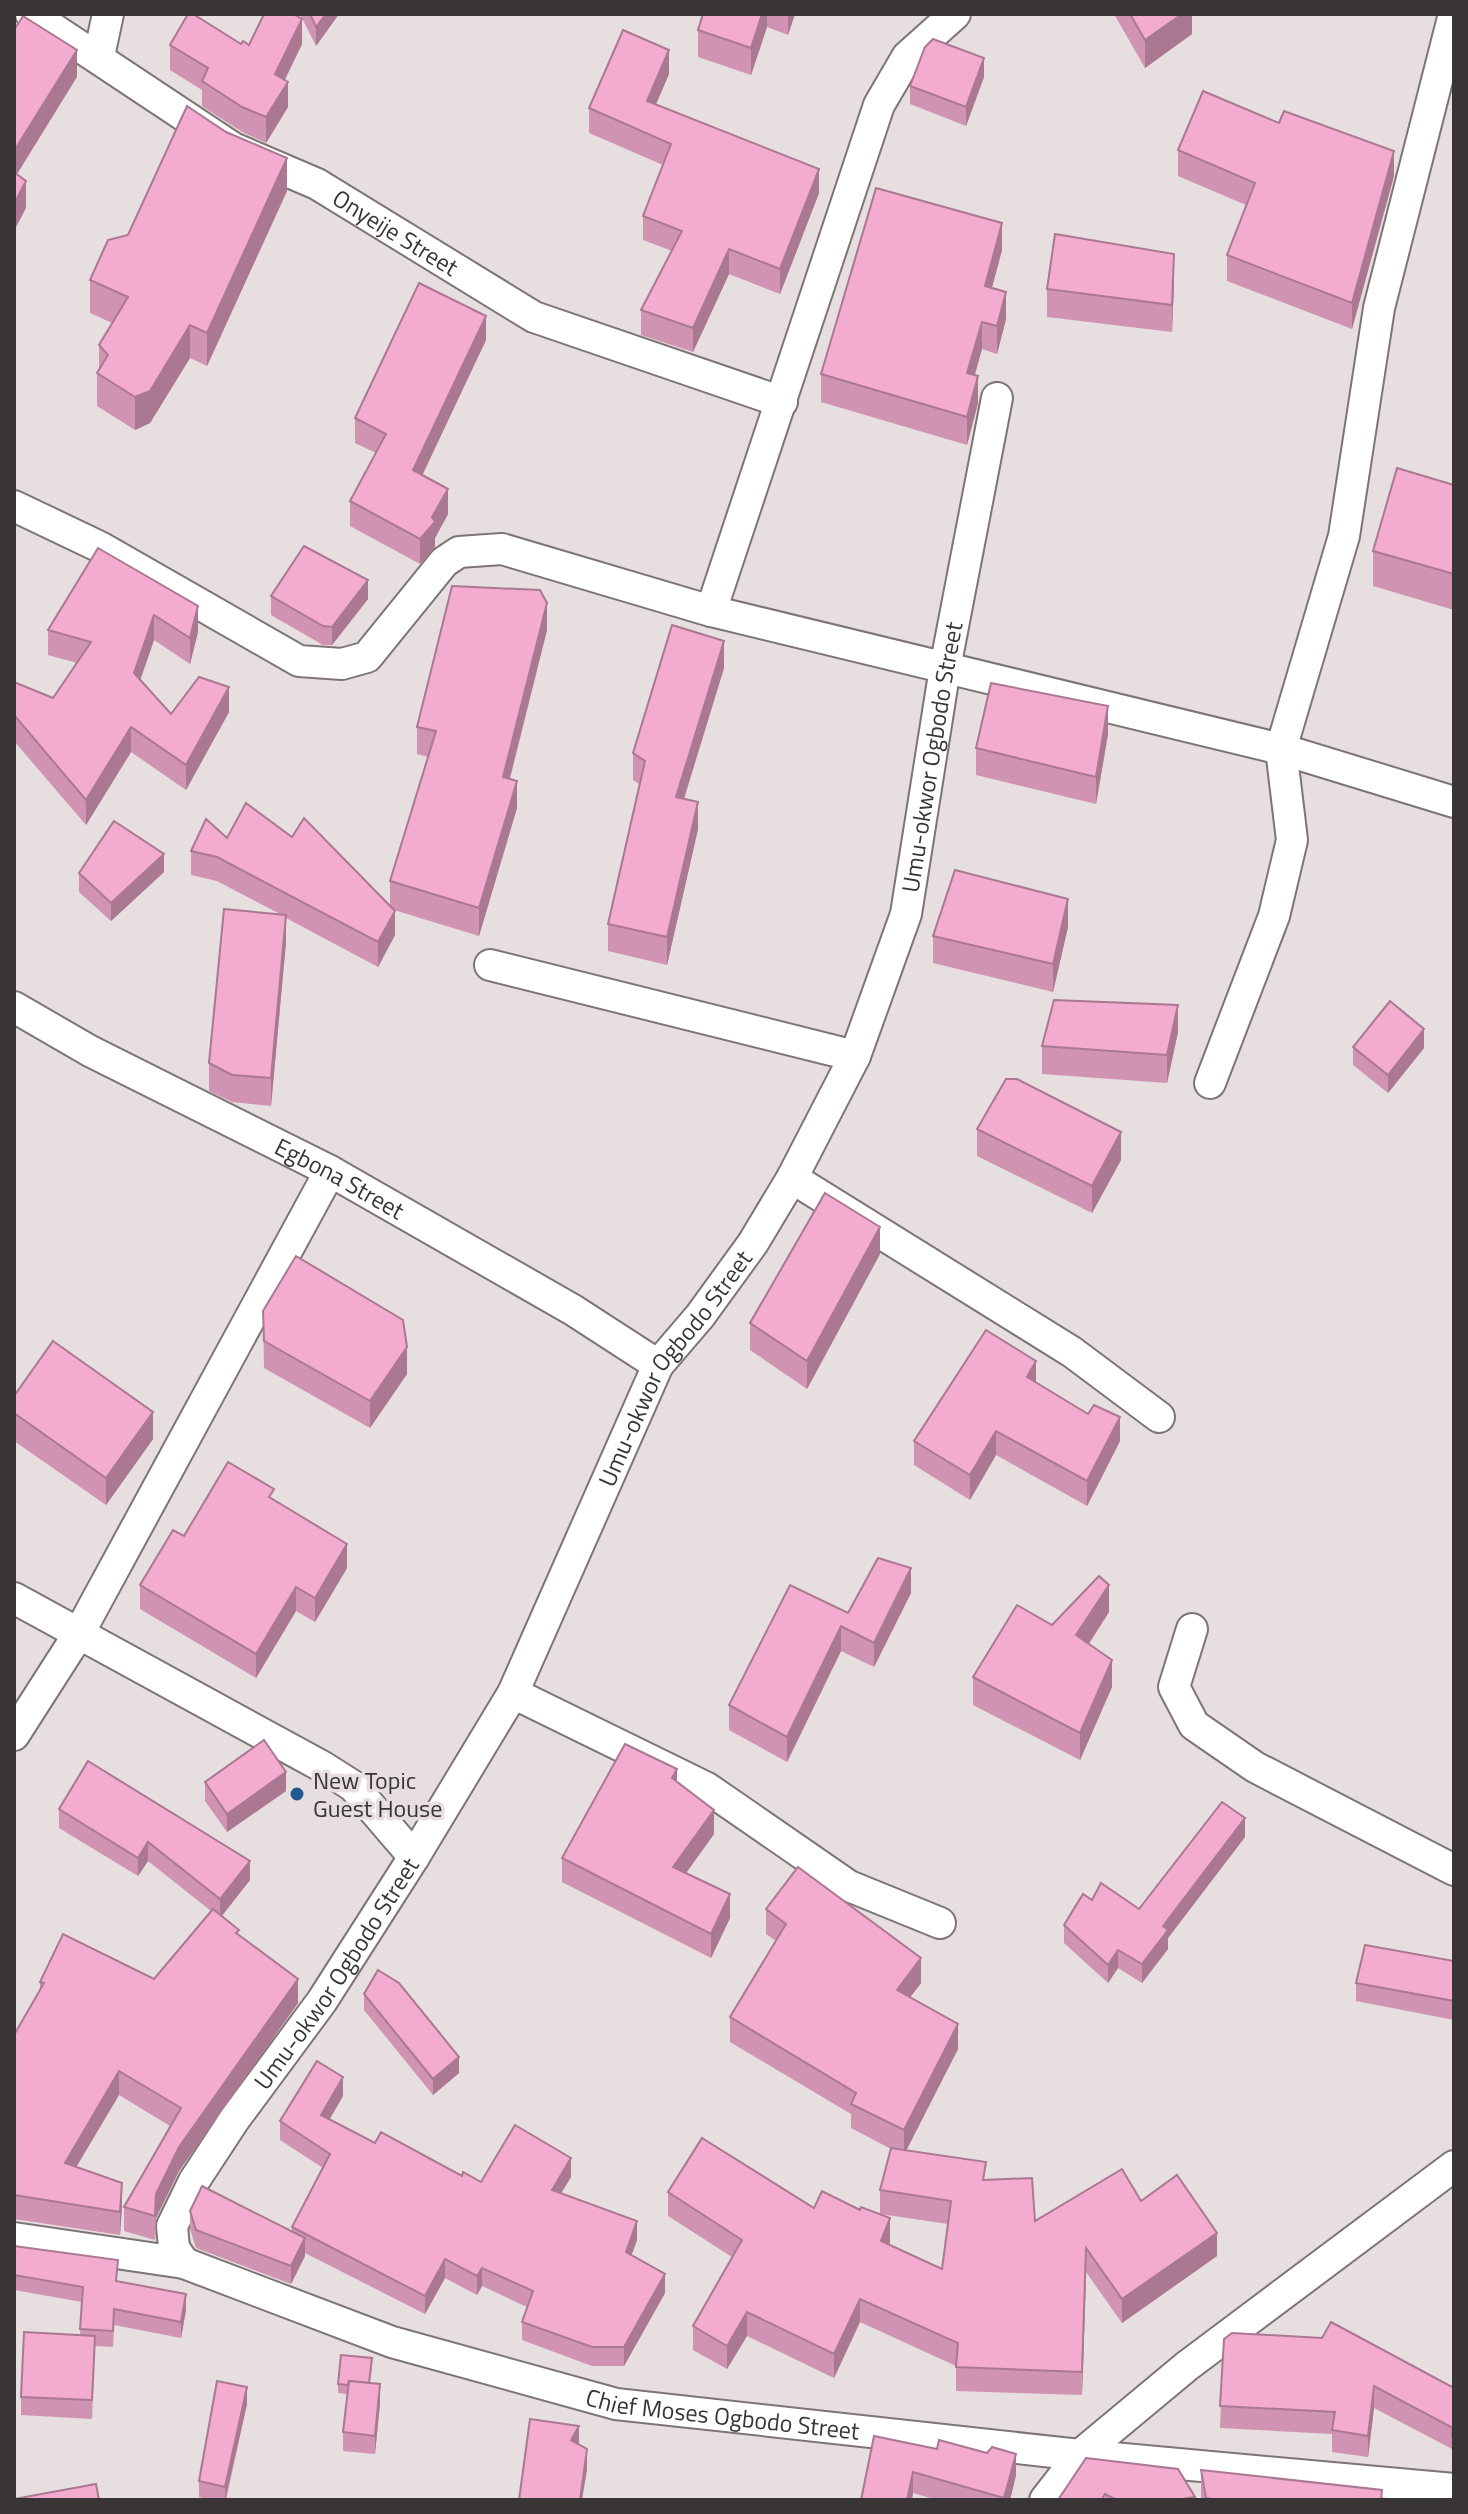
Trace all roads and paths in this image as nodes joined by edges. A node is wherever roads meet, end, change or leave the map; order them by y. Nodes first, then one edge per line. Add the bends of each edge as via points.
1 (31, 14) edge
2 (108, 14) edge
3 (955, 14) edge
4 (1454, 14) edge
5 (99, 56) junction
6 (997, 398) dead end
7 (782, 402) junction
8 (14, 506) edge
9 (711, 611) junction
10 (945, 668) junction
11 (1281, 749) junction
12 (1454, 802) edge
13 (490, 965) dead end
14 (14, 1007) edge
15 (855, 1056) junction
16 (1210, 1083) dead end
17 (330, 1171) junction
18 (792, 1178) junction
19 (658, 1365) junction
20 (1159, 1417) dead end
21 (14, 1598) edge
22 (1192, 1629) dead end
23 (78, 1635) junction
24 (513, 1693) junction
25 (14, 1735) edge
26 (414, 1857) junction
27 (1454, 1870) edge
28 (940, 1923) dead end
29 (1454, 2166) edge
30 (14, 2238) edge
31 (184, 2263) junction
32 (1080, 2455) junction
33 (1454, 2489) edge
34 (1045, 2500) edge

1 - 5 street, Onyeije Street
2 - 5 street
3 - 7 street via 907,57 879,105
4 - 11 street via 1379,308 1344,536
5 - 7 street, Onyeije Street via 233,148 317,184 534,317
6 - 10 street, Umu-okwor Ogbodo Street
7 - 9 street
8 - 9 street via 100,547 299,661 342,664 367,657 444,562 459,552 502,549
9 - 10 street
10 - 11 street
10 - 15 street, Umu-okwor Ogbodo Street via 906,914
11 - 12 street
11 - 16 street via 1292,840 1274,916
13 - 15 street
14 - 17 street, Egbona Street via 90,1051
15 - 18 street, Umu-okwor Ogbodo Street
17 - 19 street, Egbona Street via 573,1310
17 - 23 street
18 - 19 street, Umu-okwor Ogbodo Street via 736,1267
18 - 20 street via 1072,1352
19 - 24 street, Umu-okwor Ogbodo Street
21 - 23 street
22 - 27 street via 1174,1687 1194,1725 1255,1767
23 - 25 street
23 - 26 street via 353,1786
24 - 26 street, Umu-okwor Ogbodo Street
24 - 28 street via 707,1788 849,1886
26 - 31 street, Umu-okwor Ogbodo Street via 322,2001 194,2181 172,2226 174,2248
29 - 32 street via 1187,2366
30 - 31 street, Chief Moses Ogbodo Street
31 - 32 street, Chief Moses Ogbodo Street via 392,2342 616,2404
32 - 33 street, Chief Moses Ogbodo Street
32 - 34 street

